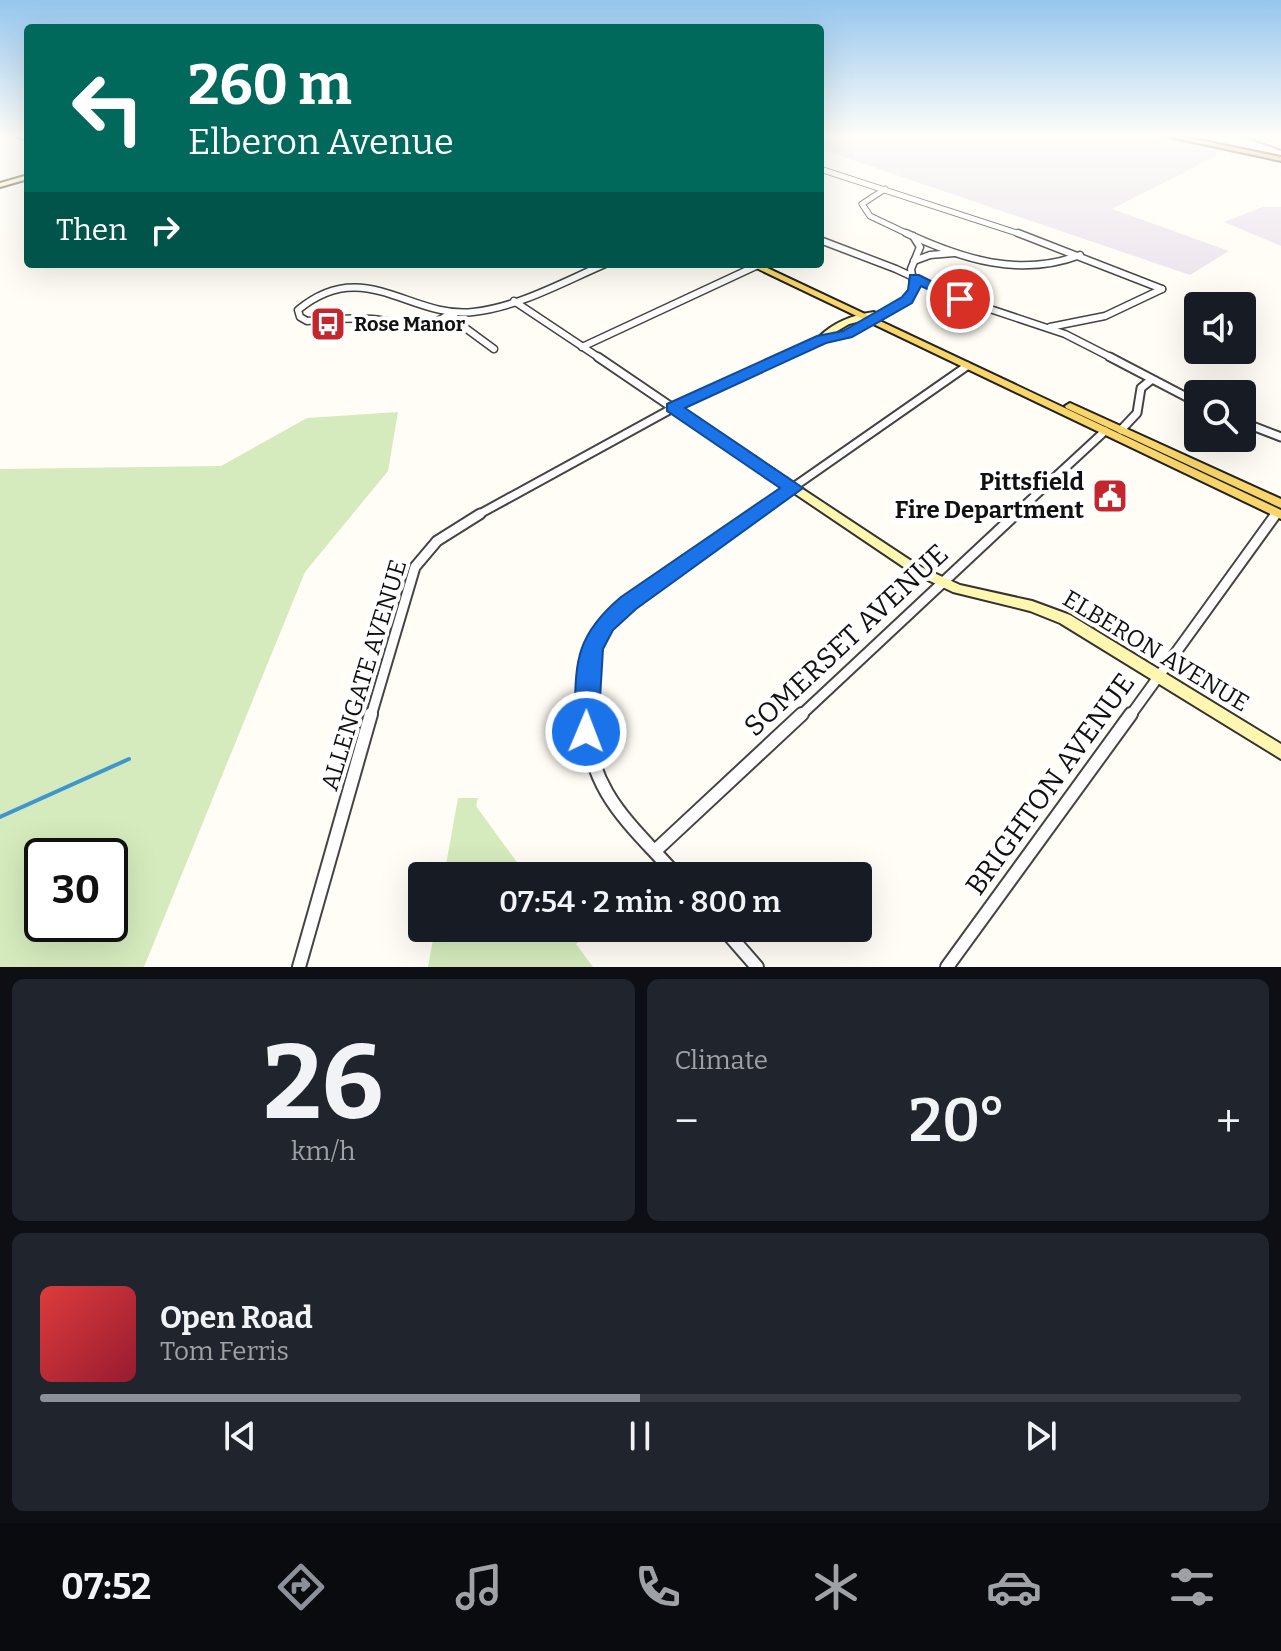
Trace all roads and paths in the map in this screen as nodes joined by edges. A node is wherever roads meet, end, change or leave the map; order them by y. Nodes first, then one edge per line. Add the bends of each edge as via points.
1 (858, 181) edge
2 (885, 189) junction
3 (911, 234) junction
4 (824, 242) edge
5 (1080, 255) junction
6 (967, 256) junction
7 (914, 261) junction
8 (595, 268) edge
9 (752, 268) edge
10 (764, 268) edge
11 (764, 268) edge
12 (914, 278) junction
13 (514, 301) junction
14 (451, 313) junction
15 (871, 318) junction
16 (1049, 327) junction
17 (582, 347) junction
18 (494, 349) dead end
19 (967, 366) junction
20 (1151, 380) junction
21 (1184, 396) edge
22 (673, 408) junction
23 (1256, 427) edge
24 (1121, 430) junction
25 (1105, 431) junction
26 (1281, 437) edge
27 (793, 488) junction
28 (1280, 511) edge
29 (942, 583) junction
30 (1159, 676) junction
31 (1281, 752) edge
32 (655, 851) junction
33 (665, 862) edge
34 (735, 942) edge
35 (299, 967) edge
36 (757, 967) edge
37 (947, 967) edge

1 - 2 street
2 - 3 street via 866,199 862,208
2 - 5 street
3 - 6 street
3 - 7 street via 920,247
4 - 12 street
5 - 6 street via 1036,269
5 - 16 street via 1162,289 1105,316
6 - 7 street via 936,254
7 - 12 street
8 - 13 street
9 - 17 street
10 - 15 main road
11 - 15 main road
12 - 15 street via 911,295
12 - 16 street via 960,299
13 - 14 street
13 - 17 street, ELBERON AVENUE
14 - 14 street via 388,291 365,289 316,297 298,310 307,321 372,319 416,328
14 - 18 street
15 - 19 main road
15 - 22 street, ALLENGATE AVENUE via 847,334 822,339
15 - 24 main road
16 - 20 street
17 - 22 street, ELBERON AVENUE
19 - 25 main road
19 - 27 street
20 - 21 street
20 - 24 street via 1141,388 1137,413
22 - 27 street, ELBERON AVENUE
22 - 35 street, ALLENGATE AVENUE via 459,526 420,558
23 - 26 street
24 - 28 main road
25 - 28 main road
25 - 29 street, SOMERSET AVENUE
27 - 29 street, ELBERON AVENUE
27 - 32 street via 616,613 592,649 586,712 591,765 609,798
28 - 30 street, BRIGHTON AVENUE
29 - 30 street, ELBERON AVENUE via 1047,611
29 - 32 street, SOMERSET AVENUE
30 - 31 street, ELBERON AVENUE
30 - 37 street, BRIGHTON AVENUE
32 - 33 street
34 - 36 street

